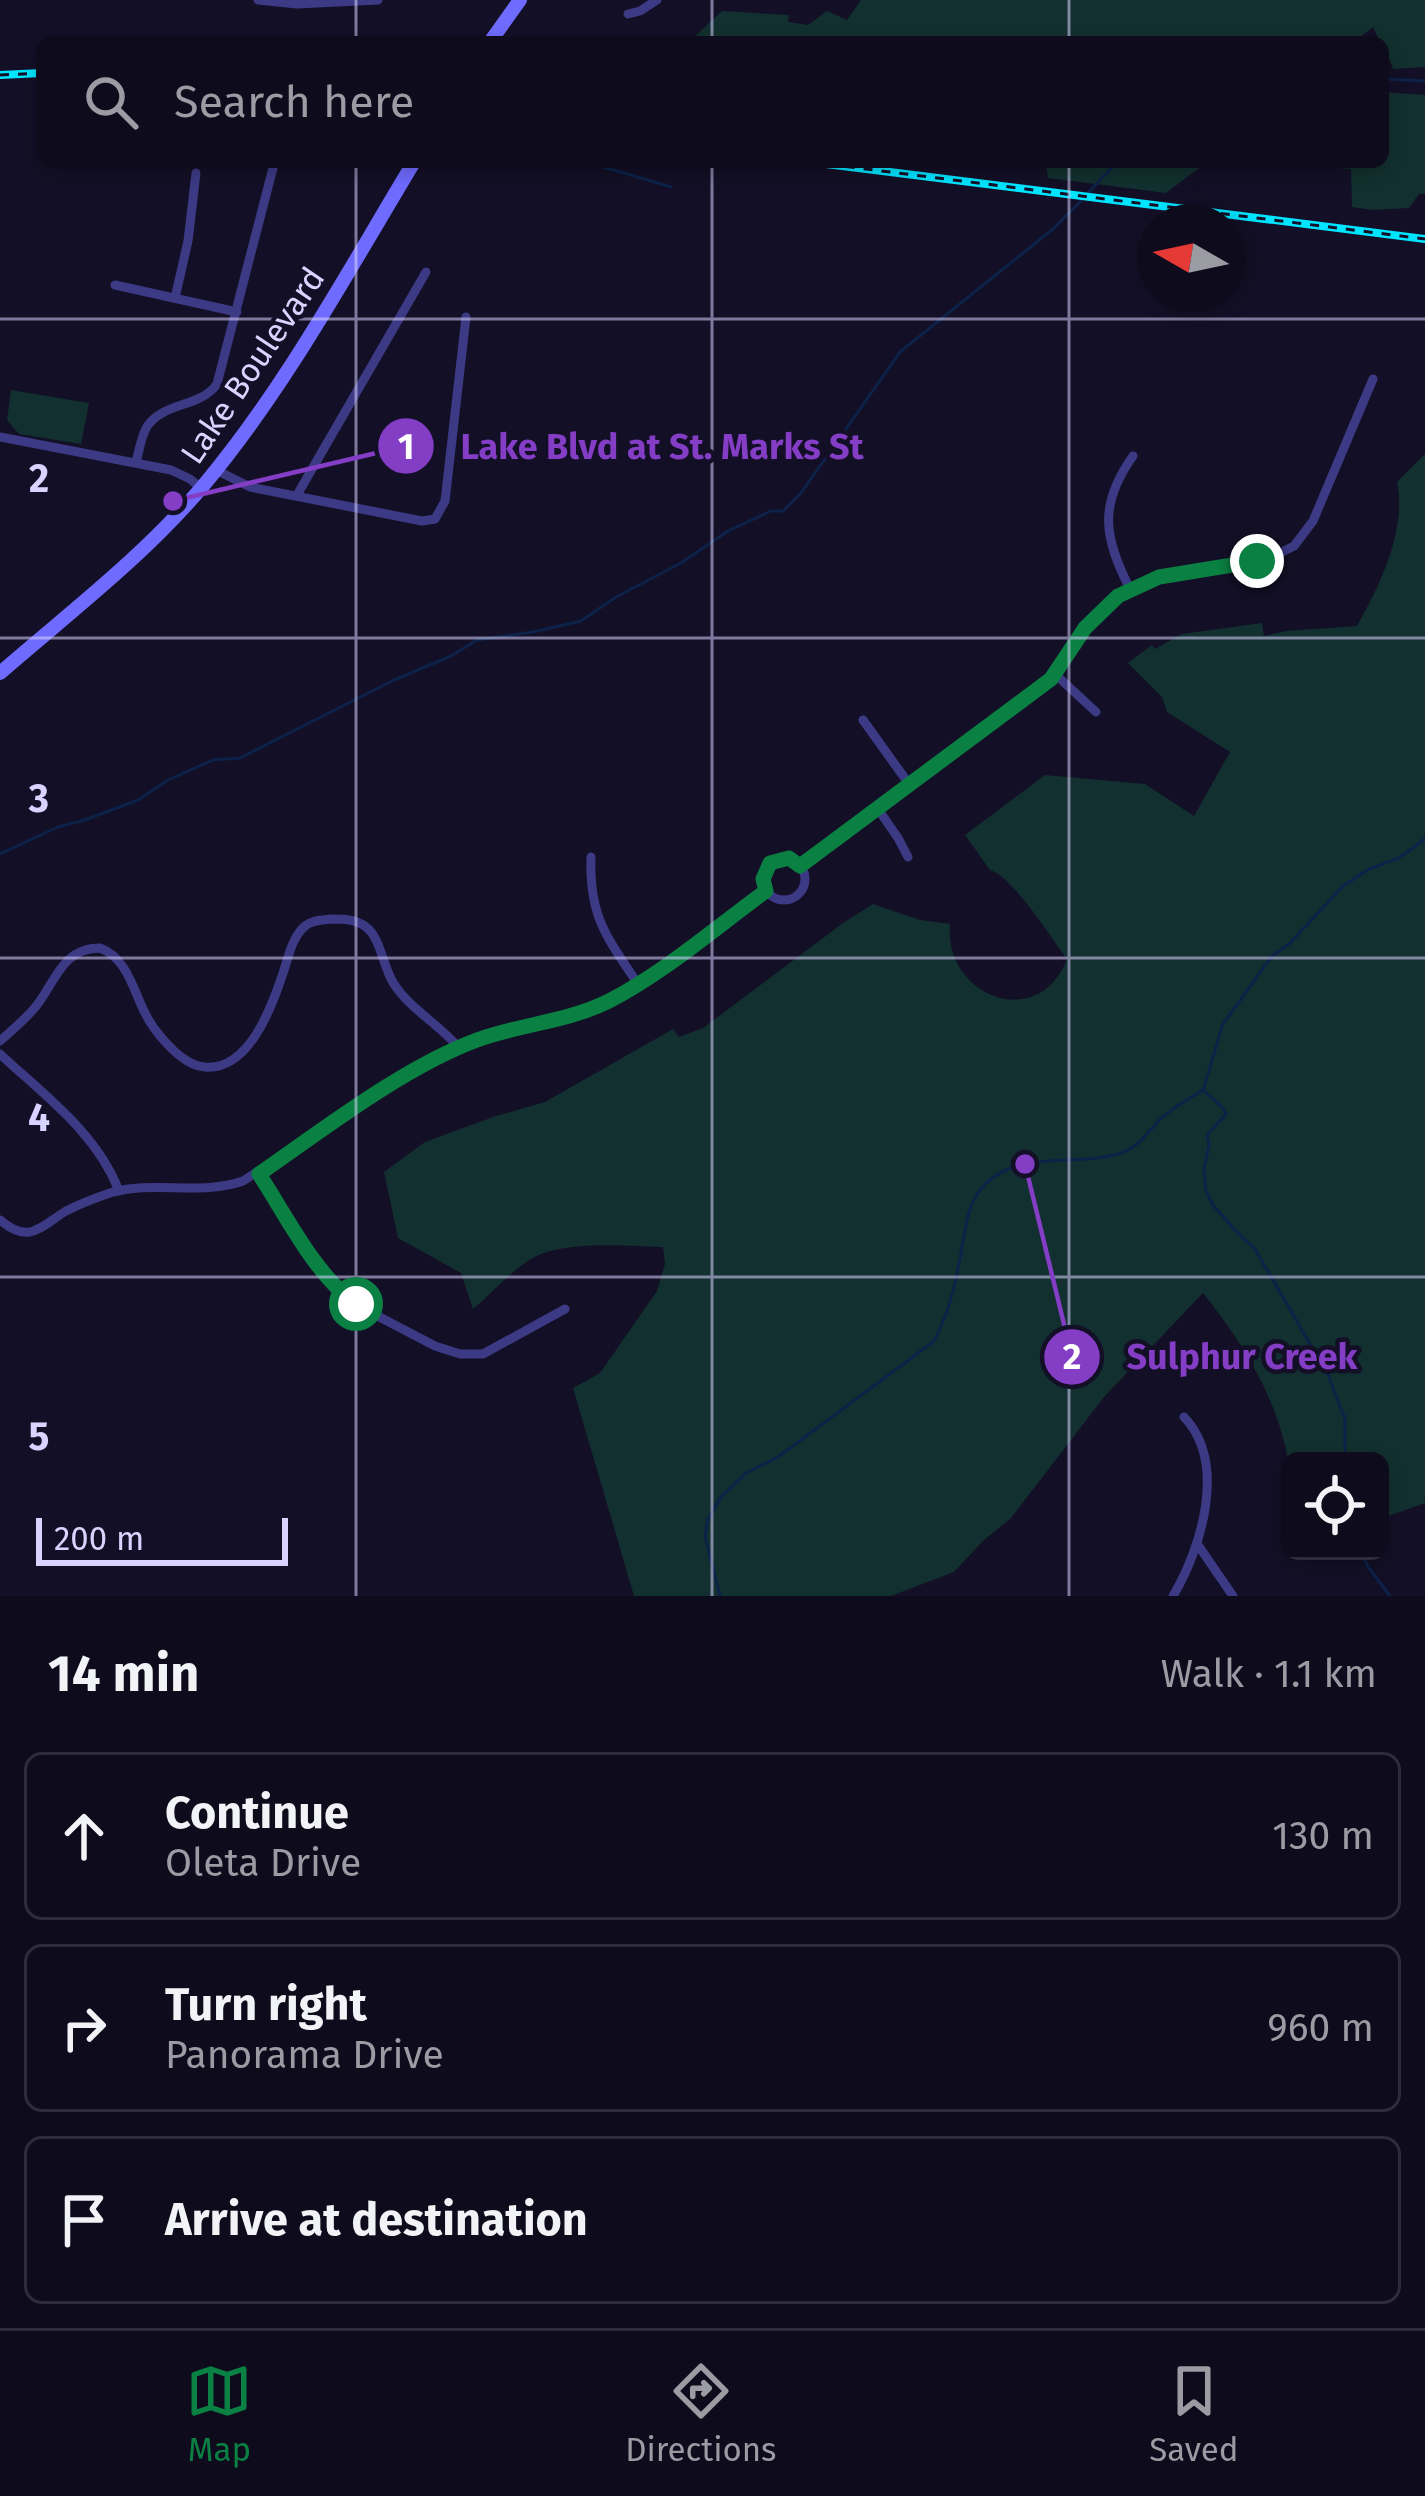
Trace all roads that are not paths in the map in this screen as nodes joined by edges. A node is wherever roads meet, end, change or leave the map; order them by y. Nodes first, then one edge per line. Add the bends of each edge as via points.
1 (258, 0) edge
2 (378, 0) edge
3 (520, 0) edge
4 (657, 0) edge
5 (628, 14) dead end
6 (494, 36) edge
7 (273, 168) edge
8 (410, 168) edge
9 (196, 173) dead end
10 (427, 272) dead end
11 (115, 284) dead end
12 (175, 298) junction
13 (237, 312) junction
14 (466, 317) dead end
15 (1373, 379) dead end
16 (0, 437) edge
17 (1132, 456) dead end
18 (136, 464) junction
19 (216, 470) junction
20 (201, 488) junction
21 (297, 495) junction
22 (1130, 589) junction
23 (0, 673) edge
24 (1056, 675) junction
25 (1096, 712) dead end
26 (863, 720) dead end
27 (909, 784) junction
28 (878, 809) junction
29 (591, 856) dead end
30 (908, 857) dead end
31 (800, 866) junction
32 (766, 891) junction
33 (638, 984) junction
34 (0, 1040) edge
35 (459, 1048) junction
36 (0, 1054) edge
37 (259, 1174) junction
38 (119, 1191) junction
39 (0, 1220) edge
40 (565, 1310) dead end
41 (1184, 1417) dead end
42 (1198, 1544) junction
43 (1173, 1596) edge
44 (1233, 1596) edge

1 - 2 street
3 - 6 main road
4 - 5 street
7 - 13 street
8 - 19 main road, Lake Boulevard
9 - 12 street
10 - 21 street
11 - 12 street
12 - 13 street
13 - 18 street via 217,384 206,397 154,418
14 - 21 street via 445,501 435,519
15 - 22 street via 1313,520 1294,546
16 - 18 street
17 - 22 street via 1113,491 1107,528
18 - 20 street via 171,470
19 - 20 main road, Lake Boulevard
19 - 21 street
20 - 23 main road, Lake Boulevard
22 - 24 street via 1085,628
24 - 25 street
24 - 27 street
26 - 27 street
27 - 28 street
28 - 30 street
28 - 31 street
29 - 33 street via 598,921
31 - 32 street via 789,858 770,863
31 - 32 street via 804,884 796,895
32 - 33 street
33 - 35 street via 590,1010
34 - 35 street via 34,1009 67,959 100,947 119,959 148,1020 174,1051 216,1067 253,1041 302,928 328,919 367,927 398,989
35 - 37 street
36 - 38 street via 90,1139
37 - 38 street via 228,1186
37 - 40 street via 340,1291 435,1346 483,1354
38 - 39 street via 34,1232
41 - 42 street via 1205,1466
42 - 43 street
42 - 44 street

